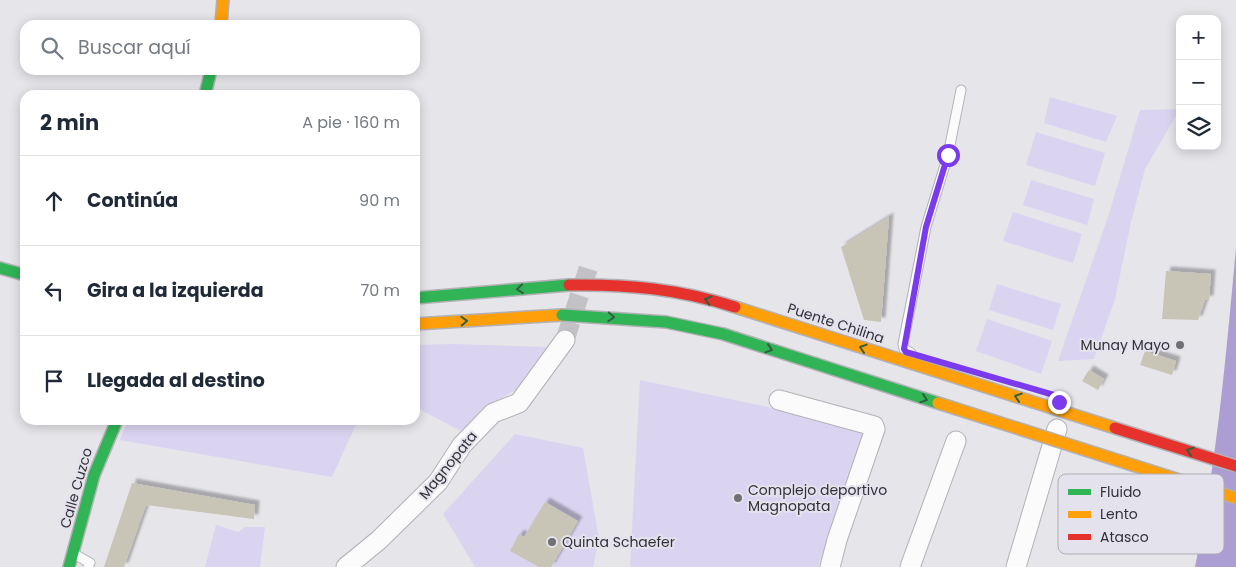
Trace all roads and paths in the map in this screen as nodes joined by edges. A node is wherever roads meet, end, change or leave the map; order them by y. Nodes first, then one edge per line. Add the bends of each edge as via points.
1 (224, 0) edge
2 (221, 20) edge
3 (961, 90) dead end
4 (0, 268) edge
5 (20, 274) edge
6 (420, 298) edge
7 (420, 324) edge
8 (565, 340) tunnel mouth
9 (962, 369) dead end
10 (1058, 398) dead end
11 (779, 400) dead end
12 (115, 425) edge
13 (1061, 430) joint
14 (1082, 439) dead end
15 (956, 441) dead end
16 (1236, 466) edge
17 (1165, 471) dead end
18 (1161, 474) edge
19 (1224, 494) edge
20 (1236, 498) edge
21 (73, 554) junction
22 (69, 567) edge
23 (88, 567) edge
24 (346, 567) edge
25 (830, 567) edge
26 (910, 567) edge
27 (1016, 567) edge

1 - 2 main road
3 - 9 lane via 948,155 926,227 903,344 906,352
4 - 5 main road
16 -> 6 main road, Puente Chilina, bridge via 728,305 670,290 618,284 569,285
7 -> 18 main road, bridge via 562,315 666,322 723,334
8 - 24 street, Magnopata via 519,403 493,413 462,445 438,482 379,540
10 - 13 lane
11 - 25 street via 874,426 875,429
12 - 21 main road, Calle Cuzco via 94,475
13 - 27 street
14 - 17 lane
15 - 26 street
19 -> 20 main road, bridge
21 - 22 main road, Calle Cuzco
21 - 23 lane via 90,563

